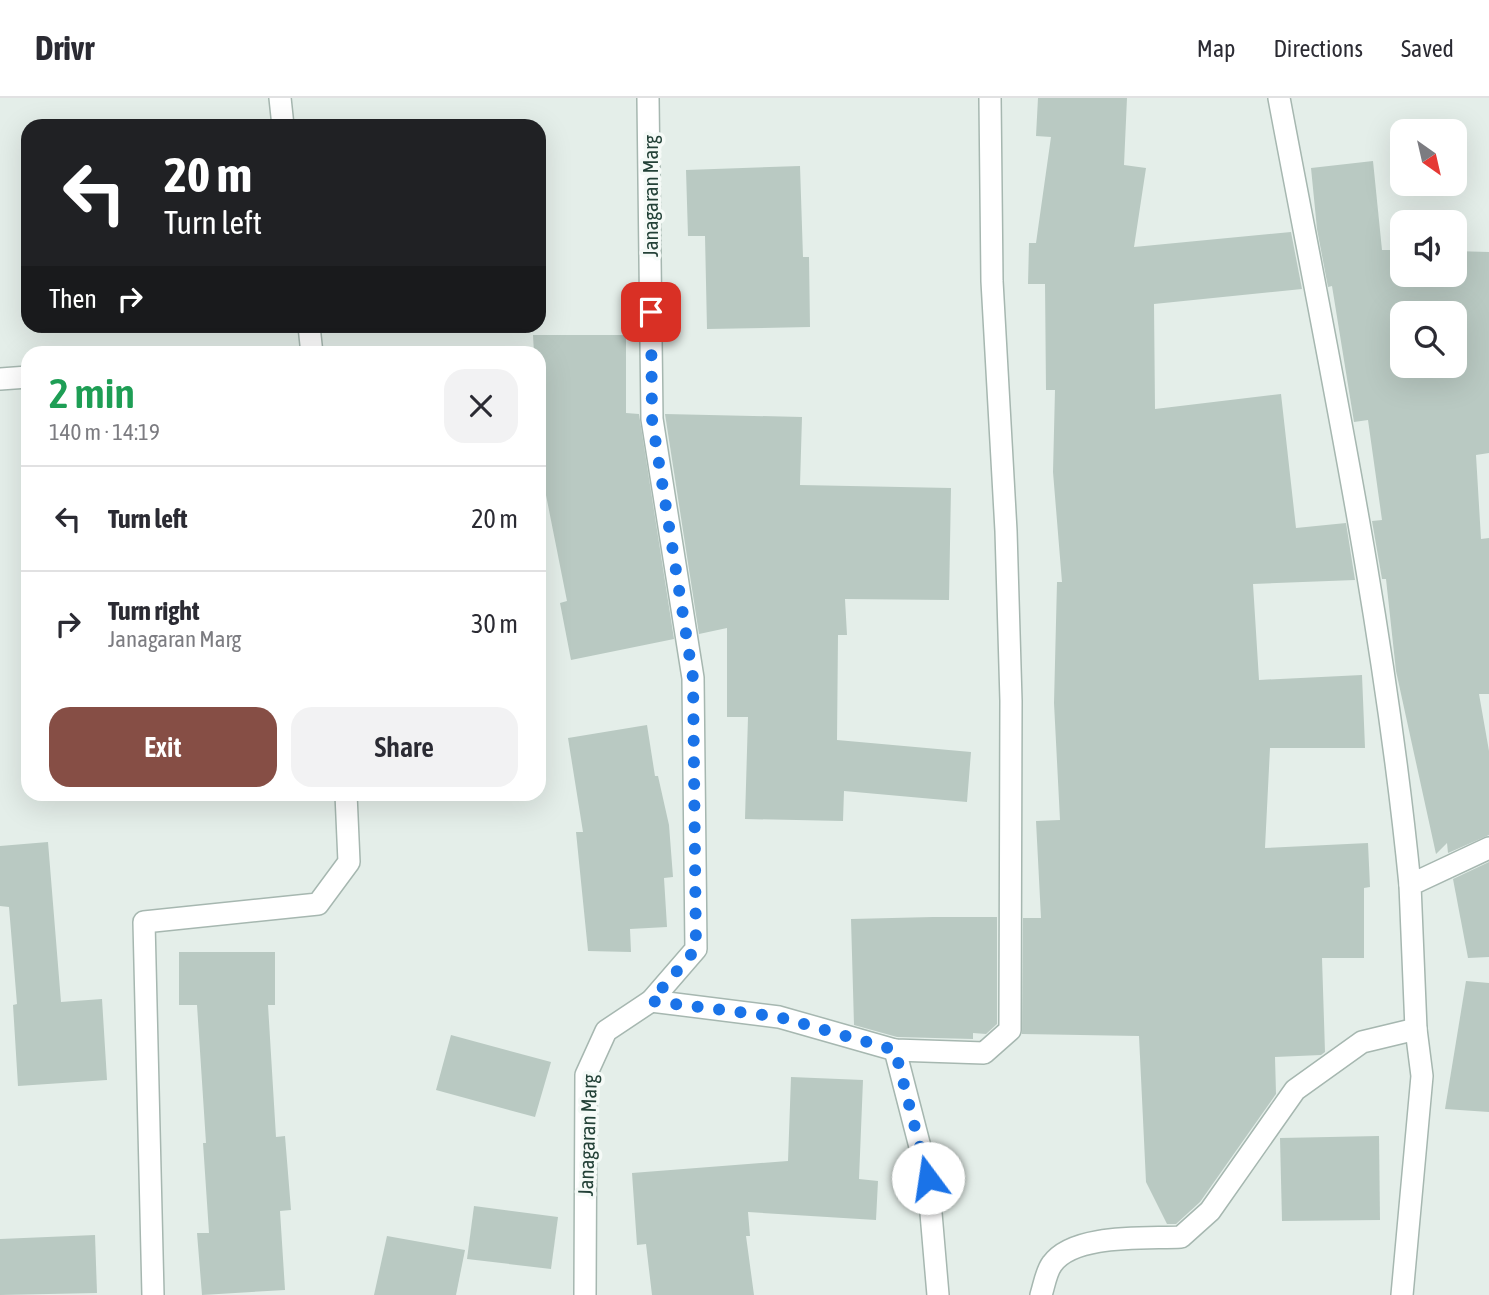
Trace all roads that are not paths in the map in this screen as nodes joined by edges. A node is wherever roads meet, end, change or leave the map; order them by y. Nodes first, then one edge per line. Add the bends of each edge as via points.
1 (280, 98) edge
2 (648, 98) edge
3 (990, 98) edge
4 (1279, 98) edge
5 (282, 119) edge
6 (21, 378) edge
7 (0, 379) edge
8 (346, 801) edge
9 (1489, 848) edge
10 (1410, 885) junction
11 (651, 1001) junction
12 (1416, 1029) junction
13 (895, 1050) junction
14 (153, 1295) edge
15 (585, 1295) edge
16 (938, 1295) edge
17 (1041, 1295) edge
18 (1402, 1295) edge

1 - 5 street
2 - 11 street, Janagaran Marg via 652,419 693,678 696,949
3 - 13 street via 992,281 1011,701 1010,1030 984,1053
4 - 10 street via 1371,598
6 - 7 street
8 - 14 street via 349,862 318,904 144,922
9 - 10 street
10 - 12 street
11 - 13 street via 779,1017
11 - 15 street, Janagaran Marg via 606,1031 586,1075
12 - 17 street via 1362,1042 1295,1090 1209,1211 1181,1237 1075,1247 1052,1264
12 - 18 street via 1422,1076
13 - 16 street via 928,1178

